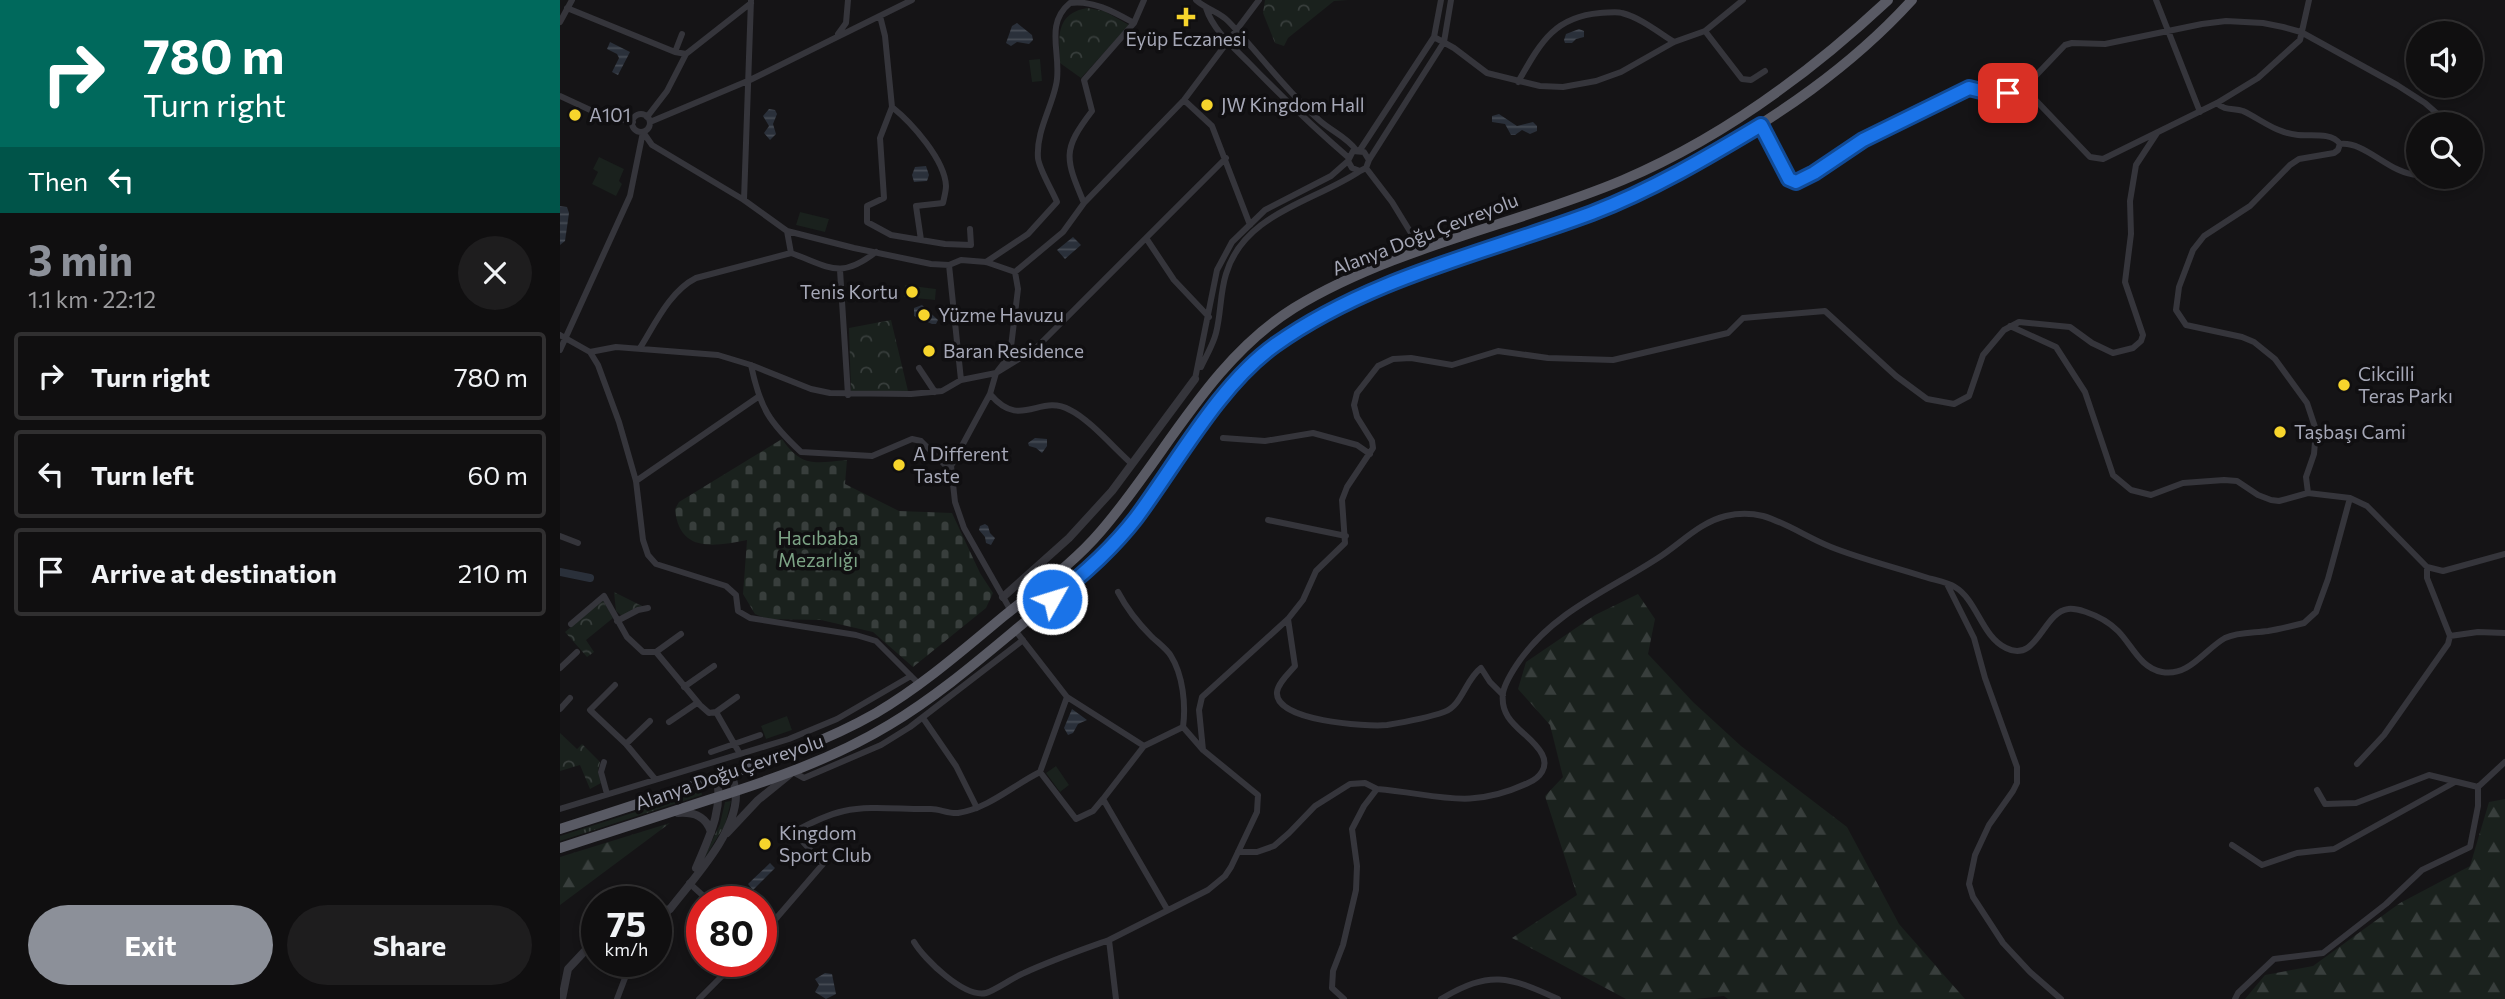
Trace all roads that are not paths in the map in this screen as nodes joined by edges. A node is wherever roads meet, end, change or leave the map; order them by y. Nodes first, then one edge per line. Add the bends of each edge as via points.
1 (572, 0) edge
2 (848, 0) edge
3 (912, 0) edge
4 (1144, 0) edge
5 (1196, 0) edge
6 (1259, 0) edge
7 (1441, 0) edge
8 (1451, 0) edge
9 (1741, 0) edge
10 (1888, 0) edge
11 (1912, 0) edge
12 (2156, 0) edge
13 (2309, 0) edge
14 (751, 1) edge
15 (1068, 1) edge
16 (567, 8) junction
17 (1206, 8) junction
18 (880, 16) junction
19 (560, 22) edge
20 (1133, 23) junction
21 (2167, 30) junction
22 (1237, 31) junction
23 (1706, 31) junction
24 (2301, 32) junction
25 (682, 34) dead end
26 (1434, 37) junction
27 (833, 39) junction
28 (1227, 40) junction
29 (1444, 41) junction
30 (1674, 42) junction
31 (675, 52) junction
32 (686, 54) junction
33 (1765, 71) dead end
34 (750, 80) junction
35 (1518, 82) junction
36 (2024, 88) junction
37 (560, 96) edge
38 (1184, 100) junction
39 (2217, 103) junction
40 (892, 107) junction
41 (2200, 112) junction
42 (2434, 112) edge
43 (648, 119) junction
44 (633, 122) junction
45 (1761, 125) junction
46 (643, 132) junction
47 (2157, 133) junction
48 (2340, 144) junction
49 (1358, 150) junction
50 (1226, 158) junction
51 (1348, 159) junction
52 (1369, 160) junction
53 (1363, 169) junction
54 (2406, 173) edge
55 (744, 200) junction
56 (1084, 203) junction
57 (1250, 225) junction
58 (970, 229) dead end
59 (787, 231) junction
60 (1410, 233) dead end
61 (1146, 238) junction
62 (921, 240) junction
63 (876, 252) junction
64 (791, 253) junction
65 (986, 262) junction
66 (948, 265) junction
67 (840, 270) junction
68 (1015, 272) junction
69 (1209, 317) junction
70 (2010, 326) junction
71 (562, 335) edge
72 (640, 348) junction
73 (560, 350) edge
74 (590, 352) junction
75 (751, 365) junction
76 (919, 368) dead end
77 (996, 373) junction
78 (1195, 379) junction
79 (961, 380) junction
80 (935, 392) junction
81 (990, 394) junction
82 (848, 395) junction
83 (758, 397) junction
84 (1223, 438) dead end
85 (1370, 454) junction
86 (1132, 464) junction
87 (951, 471) junction
88 (636, 481) junction
89 (2308, 493) junction
90 (2350, 498) junction
91 (1268, 520) dead end
92 (560, 536) edge
93 (1346, 536) junction
94 (578, 543) dead end
95 (2505, 554) edge
96 (2427, 567) junction
97 (1947, 584) junction
98 (1118, 592) dead end
99 (1003, 597) junction
100 (648, 608) dead end
101 (1011, 611) junction
102 (1289, 619) junction
103 (617, 621) junction
104 (571, 624) dead end
105 (1015, 630) junction
106 (2505, 633) edge
107 (681, 634) dead end
108 (2450, 636) junction
109 (1023, 640) junction
110 (577, 652) dead end
111 (656, 652) junction
112 (714, 666) dead end
113 (560, 668) edge
114 (915, 680) junction
115 (615, 685) dead end
116 (684, 687) junction
117 (1503, 695) junction
118 (737, 696) dead end
119 (1067, 697) junction
120 (570, 698) dead end
121 (697, 703) junction
122 (560, 709) edge
123 (716, 712) junction
124 (923, 718) junction
125 (650, 721) dead end
126 (669, 722) dead end
127 (1183, 727) junction
128 (760, 735) dead end
129 (735, 743) junction
130 (626, 744) junction
131 (1144, 747) junction
132 (1203, 750) junction
133 (711, 752) dead end
134 (740, 754) junction
135 (604, 762) dead end
136 (2505, 762) edge
137 (2357, 764) dead end
138 (793, 772) junction
139 (1040, 772) junction
140 (731, 773) junction
141 (717, 778) junction
142 (655, 779) junction
143 (2455, 782) junction
144 (2478, 787) junction
145 (1377, 789) junction
146 (2317, 790) dead end
147 (736, 792) junction
148 (607, 793) junction
149 (720, 797) junction
150 (1103, 799) junction
151 (977, 808) junction
152 (560, 809) edge
153 (665, 814) junction
154 (560, 829) edge
155 (711, 833) junction
156 (725, 835) junction
157 (2232, 845) dead end
158 (560, 848) edge
159 (1238, 852) junction
160 (689, 883) junction
161 (692, 886) edge
162 (672, 906) edge
163 (1167, 909) junction
164 (777, 917) edge
165 (1110, 940) junction
166 (914, 942) dead end
167 (581, 955) edge
168 (626, 977) edge
169 (721, 977) edge
170 (986, 996) edge
171 (562, 999) edge
172 (617, 999) edge
173 (699, 999) edge
174 (1116, 999) edge
175 (1344, 999) edge
176 (1441, 999) edge
177 (1558, 999) edge
178 (2062, 999) edge
179 (2235, 999) edge

1 - 16 street
2 - 27 street via 846,23
3 - 18 street
4 - 20 street
5 - 17 street
6 - 22 street
7 - 26 street
8 - 29 street
9 - 23 street
10 - 101 highway, Alanya Doğu Çevreyolu via 1794,80 1664,160 1584,195 1395,261 1291,310 1212,382 1099,534
11 - 45 highway, Alanya Doğu Çevreyolu via 1845,64
12 - 21 street
13 - 24 street
14 - 32 street
14 - 34 street
15 - 20 street via 1095,5
15 - 65 street via 1054,35 1057,82 1038,160 1057,202 1028,234
16 - 19 street
16 - 31 street
17 - 22 street
17 - 28 street via 1209,20
18 - 27 street
18 - 40 street
20 - 56 street via 1084,80 1092,111 1069,146
21 - 24 street via 2246,21
21 - 36 street via 2105,44 2065,45
21 - 41 street
22 - 28 street
22 - 49 street via 1298,100
23 - 30 street
23 - 33 street via 1742,79 1751,80
24 - 39 street via 2300,40 2275,64
24 - 42 street via 2409,92
25 - 31 street
26 - 29 street
26 - 49 street
27 - 34 street
28 - 38 street
28 - 51 street
29 - 35 street via 1487,73
29 - 52 street
30 - 35 street via 1596,81 1563,88
30 - 35 street via 1620,12 1584,15 1554,29
31 - 32 street
32 - 43 street
34 - 43 street
34 - 55 street
36 - 45 street via 1999,94 1969,88 1863,140 1796,182 1789,179
36 - 47 street via 2090,157 2103,159
37 - 44 street via 601,115
38 - 50 street via 1212,126
38 - 56 street
39 - 41 street
39 - 48 street via 2285,133 2331,137
40 - 62 street via 938,161 946,186 943,203 916,206
40 - 62 street via 880,138 884,198 867,206 867,222 891,235
41 - 47 street
43 - 44 street via 638,115
43 - 46 street via 649,127
44 - 46 street via 635,130
45 - 105 highway, Alanya Doğu Çevreyolu via 1636,195 1389,284 1292,333 1228,392 1111,547
46 - 55 street via 652,145
46 - 71 street via 630,196
47 - 70 street via 2136,165 2130,201 2125,282 2143,335 2141,341 2113,353 2070,327 2020,321
48 - 54 street via 2353,145
48 - 89 street via 2334,153 2306,157 2290,165 2250,206 2204,236 2193,250 2179,287 2176,310 2186,324 2242,337 2265,349 2307,403 2316,430 2306,477
49 - 51 street
49 - 52 street
50 - 57 street
50 - 61 street
51 - 53 street via 1352,168
51 - 57 street via 1322,181 1265,210
52 - 53 street
53 - 60 street via 1392,202
53 - 78 street via 1271,216 1240,246 1226,272 1216,335
55 - 59 street
56 - 68 street via 1063,232
57 - 69 street via 1233,242 1217,270
58 - 62 street via 971,245
59 - 63 street
59 - 64 street
61 - 69 street via 1174,280
61 - 77 street via 1035,349
63 - 66 street
63 - 67 street via 855,267
64 - 67 street
64 - 72 street via 687,283
65 - 66 street via 961,260
65 - 68 street
66 - 79 street
67 - 82 street
68 - 77 street via 1018,289 1010,355
69 - 78 street
70 - 85 street via 1983,355 1969,396 1954,404 1927,399 1825,311 1743,318 1728,333 1613,360 1498,351 1452,365 1393,359 1378,366 1357,393 1354,405 1372,441
70 - 89 street via 2056,347 2085,392 2113,475 2131,490 2151,495 2183,483 2224,480 2237,481 2272,500
71 - 73 street
71 - 74 street
72 - 74 street
72 - 75 street via 718,355
74 - 88 street
75 - 82 street via 811,389
75 - 83 street
76 - 80 street
77 - 79 street
77 - 81 street
78 - 86 street
79 - 80 street
80 - 82 street
81 - 86 street via 1009,411 1053,406 1072,410
81 - 87 street via 951,462
83 - 87 street via 767,416 801,452 872,456 912,439 921,441
83 - 88 street
84 - 85 street via 1265,441 1313,433 1357,445
85 - 93 street via 1342,500
86 - 99 street via 1069,538
87 - 99 street via 964,528
88 - 114 street via 643,540 656,564 726,586 736,594 738,611 750,618 876,641
89 - 90 street
90 - 96 street via 2367,506
90 - 97 street via 2313,617 2304,623 2235,634 2173,673 2145,665 2108,622 2074,608 2055,614 2032,644 2009,650 1998,643 1961,593
91 - 93 street
92 - 94 street
93 - 102 street via 1345,543 1316,571
95 - 96 street via 2443,571
96 - 108 street
97 - 117 street via 1832,547 1765,517 1723,516 1553,624 1516,666
97 - 178 street via 1974,638 2017,767 2017,783 1989,825 1975,855 1969,884 1973,898 2003,943
98 - 127 street via 1139,624 1171,656 1185,710
99 - 101 street
100 - 103 street
101 - 114 highway, Alanya Doğu Çevreyolu
102 - 117 street via 1295,666 1278,686 1277,696 1279,704 1289,710 1340,724 1385,725 1443,713 1454,708 1481,668
102 - 132 street via 1202,697
103 - 104 street via 604,596
103 - 111 street via 641,650
105 - 109 street
105 - 138 highway, Alanya Doğu Çevreyolu via 912,711
106 - 108 street
107 - 111 street
108 - 137 street via 2384,734
109 - 119 street
109 - 124 street
110 - 113 street
111 - 116 street
112 - 116 street
114 - 134 street via 838,719
114 - 140 highway, Alanya Doğu Çevreyolu via 881,710 837,733
115 - 130 street via 590,710
116 - 121 street
117 - 145 street via 1513,725 1542,754 1544,766 1538,778 1479,799
118 - 123 street
119 - 131 street
119 - 139 street
120 - 122 street
121 - 123 street via 709,713
121 - 126 street
123 - 129 street
124 - 138 street via 881,745 804,778
124 - 151 street via 956,766
125 - 130 street
127 - 131 street
127 - 132 street
128 - 129 street
129 - 133 street
129 - 134 street
130 - 142 street
131 - 150 street
132 - 159 street via 1258,795 1256,812
134 - 142 street
135 - 148 street via 601,769
136 - 144 street
138 - 147 highway, Alanya Doğu Çevreyolu
138 - 156 street
139 - 150 street via 1076,818 1093,811
139 - 151 street
140 - 141 highway, Alanya Doğu Çevreyolu
140 - 147 street
141 - 149 street
141 - 154 highway, Alanya Doğu Çevreyolu
142 - 148 street
143 - 144 street
143 - 146 street via 2429,775 2356,803 2325,804
143 - 157 street via 2334,849 2297,853 2263,865
144 - 179 street via 2470,847 2422,870 2323,953 2274,958
145 - 159 street via 1365,783 1350,784 1315,806 1275,846
145 - 175 street via 1352,829 1356,890 1331,980 1332,988
147 - 149 highway, Alanya Doğu Çevreyolu
147 - 156 street
148 - 152 street
149 - 153 highway, Alanya Doğu Çevreyolu
149 - 155 street
150 - 163 street
151 - 164 street via 954,813 937,809 846,810 794,832 823,864
153 - 155 street via 693,813 709,823
153 - 158 highway, Alanya Doğu Çevreyolu
155 - 160 street
156 - 160 street
159 - 163 street via 1217,884
160 - 161 street
160 - 162 street
163 - 165 street
165 - 170 street via 1024,973
165 - 174 street
166 - 170 street via 942,972 968,991
167 - 171 street via 568,969
168 - 172 street
169 - 173 street
176 - 177 street via 1468,984 1498,979 1525,984

